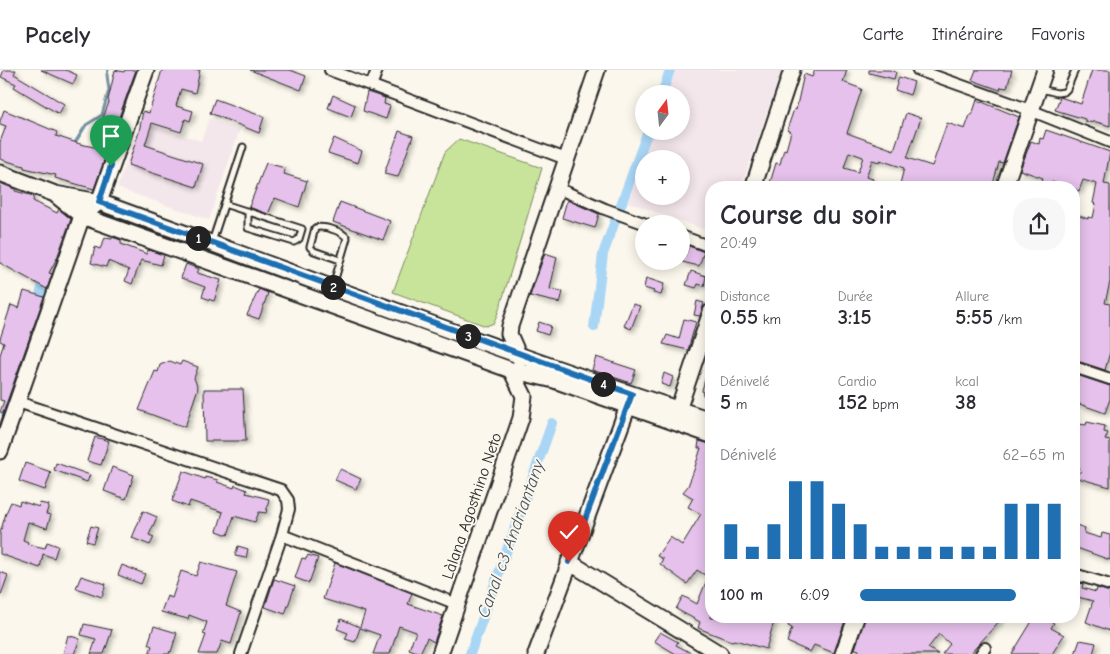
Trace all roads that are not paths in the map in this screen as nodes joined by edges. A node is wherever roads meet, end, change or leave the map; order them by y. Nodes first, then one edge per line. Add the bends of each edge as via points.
1 (146, 70) edge
2 (330, 70) edge
3 (377, 70) edge
4 (597, 70) edge
5 (792, 70) edge
6 (918, 70) edge
7 (1045, 70) edge
8 (1075, 70) edge
9 (371, 86) junction
10 (1038, 88) junction
11 (1030, 110) junction
12 (1110, 142) edge
13 (243, 147) dead end
14 (566, 159) junction
15 (0, 173) edge
16 (755, 181) edge
17 (1006, 181) edge
18 (557, 188) junction
19 (55, 194) junction
20 (99, 202) junction
21 (224, 204) junction
22 (248, 211) junction
23 (82, 216) junction
24 (635, 220) edge
25 (690, 239) edge
26 (211, 243) junction
27 (705, 245) edge
28 (340, 260) junction
29 (332, 287) junction
30 (510, 326) junction
31 (705, 330) edge
32 (483, 341) junction
33 (518, 354) junction
34 (1080, 369) edge
35 (511, 370) junction
36 (1110, 379) edge
37 (630, 400) junction
38 (18, 402) junction
39 (676, 416) junction
40 (705, 419) edge
41 (705, 432) edge
42 (0, 451) edge
43 (282, 535) junction
44 (569, 562) junction
45 (1080, 576) edge
46 (1110, 585) edge
47 (457, 604) junction
48 (854, 623) edge
49 (241, 654) edge
50 (440, 654) edge
51 (536, 654) edge
52 (720, 654) edge
53 (843, 654) edge

1 - 20 street
2 - 9 street
3 - 9 street
4 - 14 street
5 - 16 street
6 - 11 street
7 - 10 street
8 - 10 lane via 1064,92
9 - 14 street
10 - 11 street
11 - 12 street
11 - 17 street
13 - 21 lane
14 - 18 street
15 - 19 street
18 - 24 street
18 - 30 street
19 - 20 street
19 - 23 street
20 - 23 street
20 - 26 street
21 - 22 lane
21 - 26 lane
22 - 22 lane via 302,230 299,239 294,242 248,228
23 - 35 street
23 - 38 street
25 - 27 street
26 - 29 street
28 - 28 lane via 347,238 344,234 320,226 315,228 310,247
28 - 29 lane
29 - 32 street
30 - 32 street via 500,336
30 - 33 street via 509,334
31 - 39 street
32 - 33 street
33 - 35 street via 521,362
33 - 37 street
34 - 36 street
35 - 37 street
35 - 47 street, Làlana Agosthino Neto via 524,396 521,418
37 - 39 street
37 - 44 street
38 - 42 street
38 - 43 street via 281,490 288,500 289,509
39 - 40 street
39 - 41 street
43 - 47 street
43 - 49 street
44 - 51 street
44 - 52 street
45 - 46 street
47 - 50 street, Làlana Agosthino Neto
48 - 53 street

